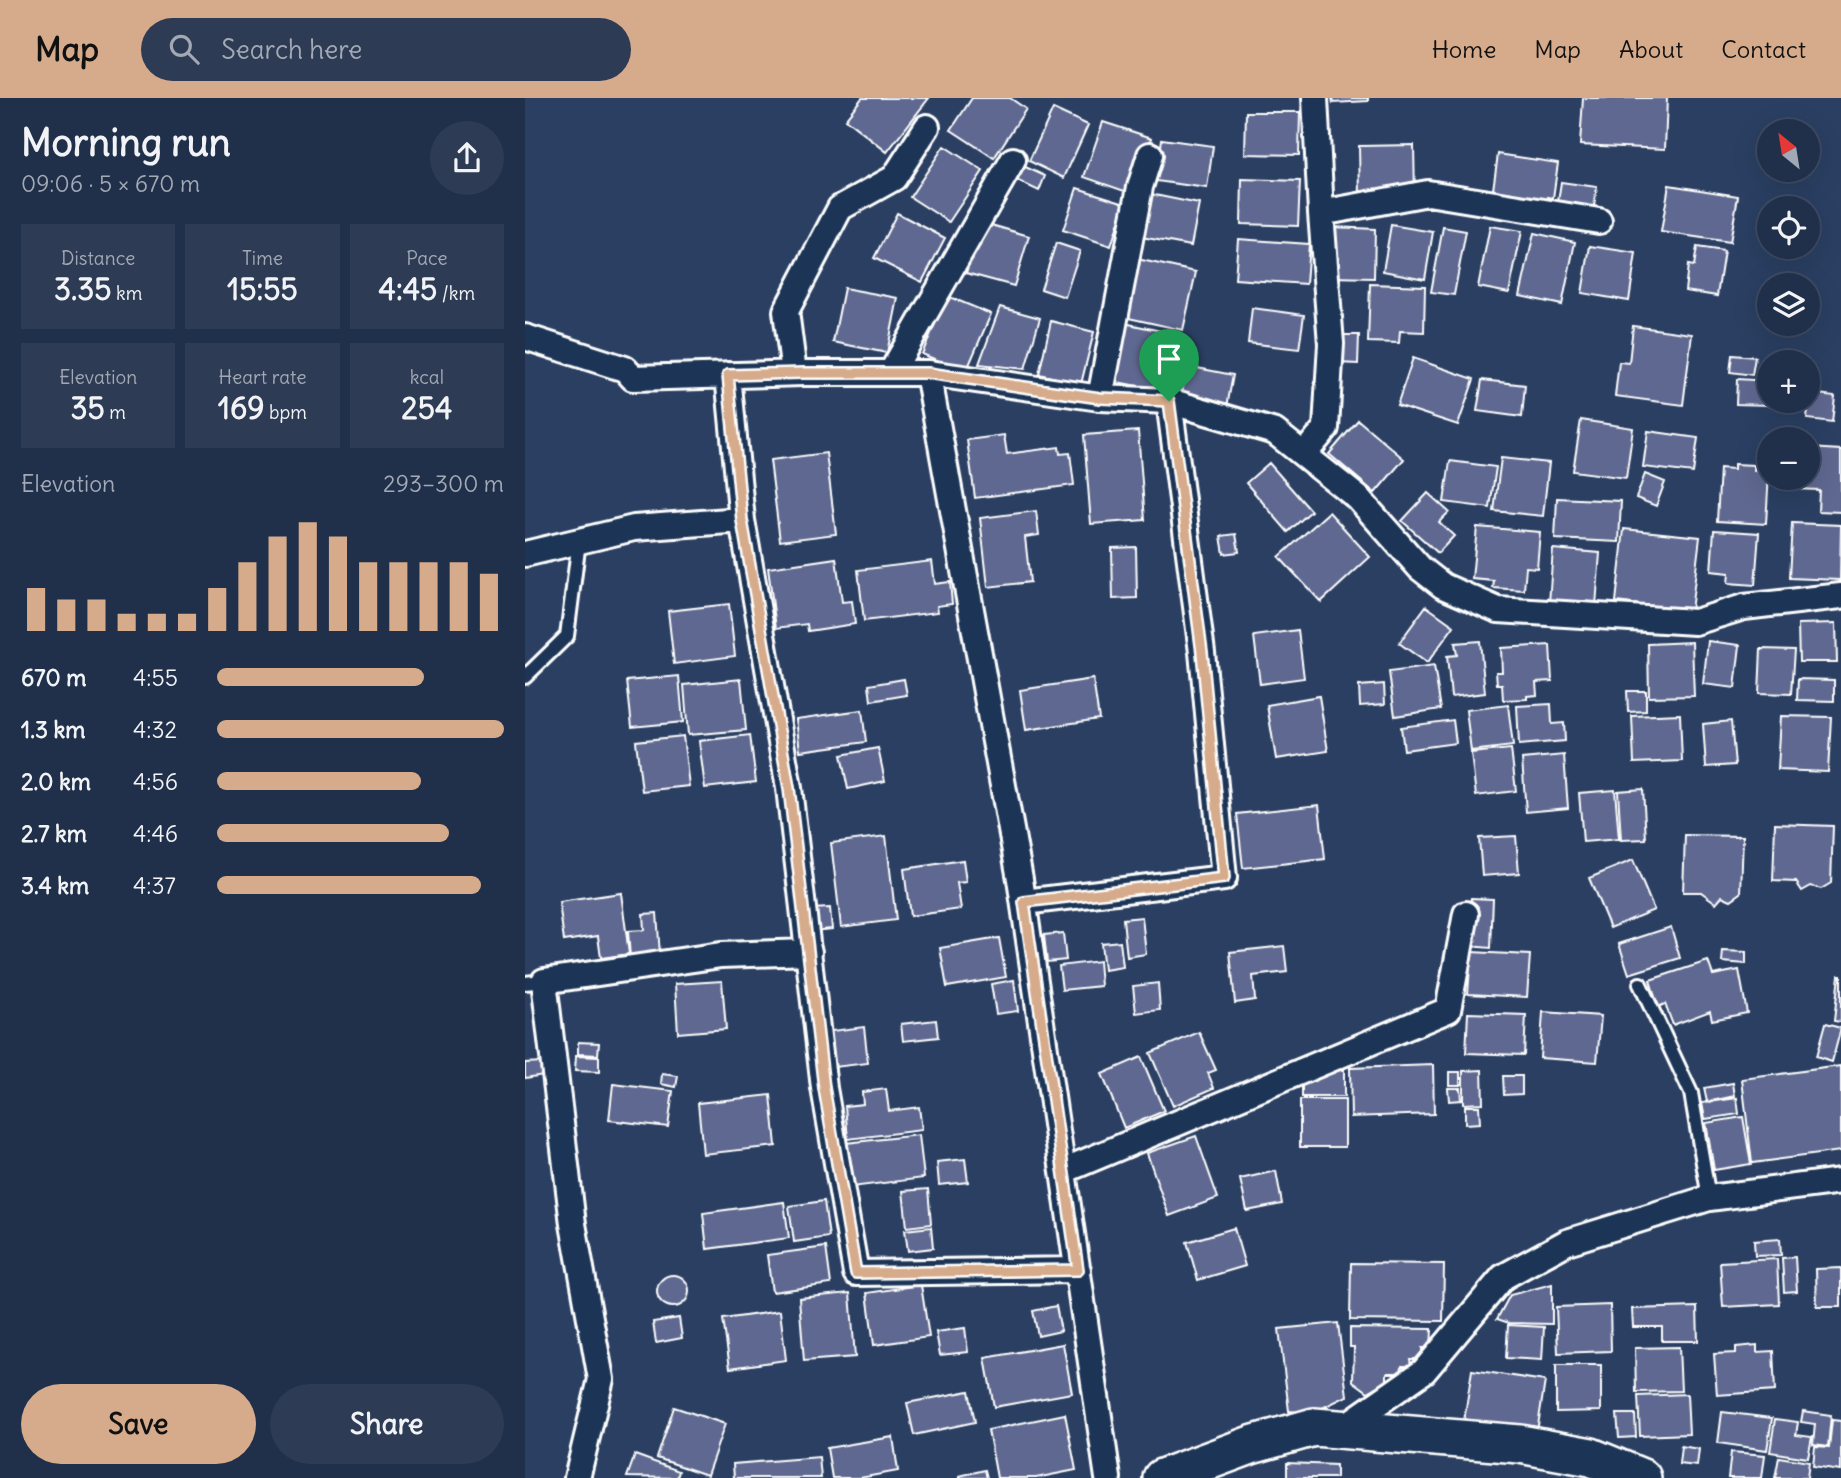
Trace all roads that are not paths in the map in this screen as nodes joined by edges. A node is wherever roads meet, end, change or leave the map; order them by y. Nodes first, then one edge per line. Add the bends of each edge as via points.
1 (1315, 98) edge
2 (927, 127) dead end
3 (1150, 155) dead end
4 (1013, 160) dead end
5 (1321, 213) junction
6 (1599, 220) dead end
7 (525, 337) edge
8 (794, 373) junction
9 (891, 373) junction
10 (928, 373) junction
11 (728, 375) junction
12 (1100, 398) junction
13 (1169, 401) junction
14 (1305, 453) junction
15 (742, 520) junction
16 (579, 541) junction
17 (525, 554) edge
18 (1841, 596) edge
19 (525, 677) edge
20 (1024, 902) junction
21 (1466, 914) dead end
22 (809, 952) junction
23 (535, 982) edge
24 (1640, 984) dead end
25 (1063, 1171) junction
26 (1841, 1181) edge
27 (1709, 1198) junction
28 (1078, 1270) junction
29 (1341, 1429) junction
30 (577, 1478) edge
31 (1108, 1478) edge
32 (1162, 1478) edge
33 (1642, 1478) edge

1 - 5 street
2 - 8 street via 894,178 840,208 786,311
3 - 12 street
4 - 9 street
5 - 6 street via 1427,193
5 - 14 street via 1331,344 1326,428
7 - 11 street via 625,369 633,378
8 - 9 street
8 - 11 street
9 - 10 street
10 - 12 street
10 - 20 street
11 - 15 street
12 - 13 street
13 - 14 street via 1275,432
13 - 20 street via 1202,652 1224,878
14 - 18 street via 1358,498 1420,568 1443,586 1498,610 1695,622 1744,607
15 - 16 street via 635,528
15 - 22 street via 789,788
16 - 17 street
16 - 19 lane via 567,635
20 - 25 street
21 - 25 street via 1448,1010
22 - 23 street via 720,955
22 - 28 street via 824,1088 856,1273
23 - 30 street via 601,1379
24 - 27 lane via 1691,1093
25 - 28 street
26 - 27 street
27 - 29 street via 1567,1242 1503,1276 1424,1371
28 - 31 street
29 - 32 street via 1314,1427
29 - 33 street via 1520,1444 1591,1457

